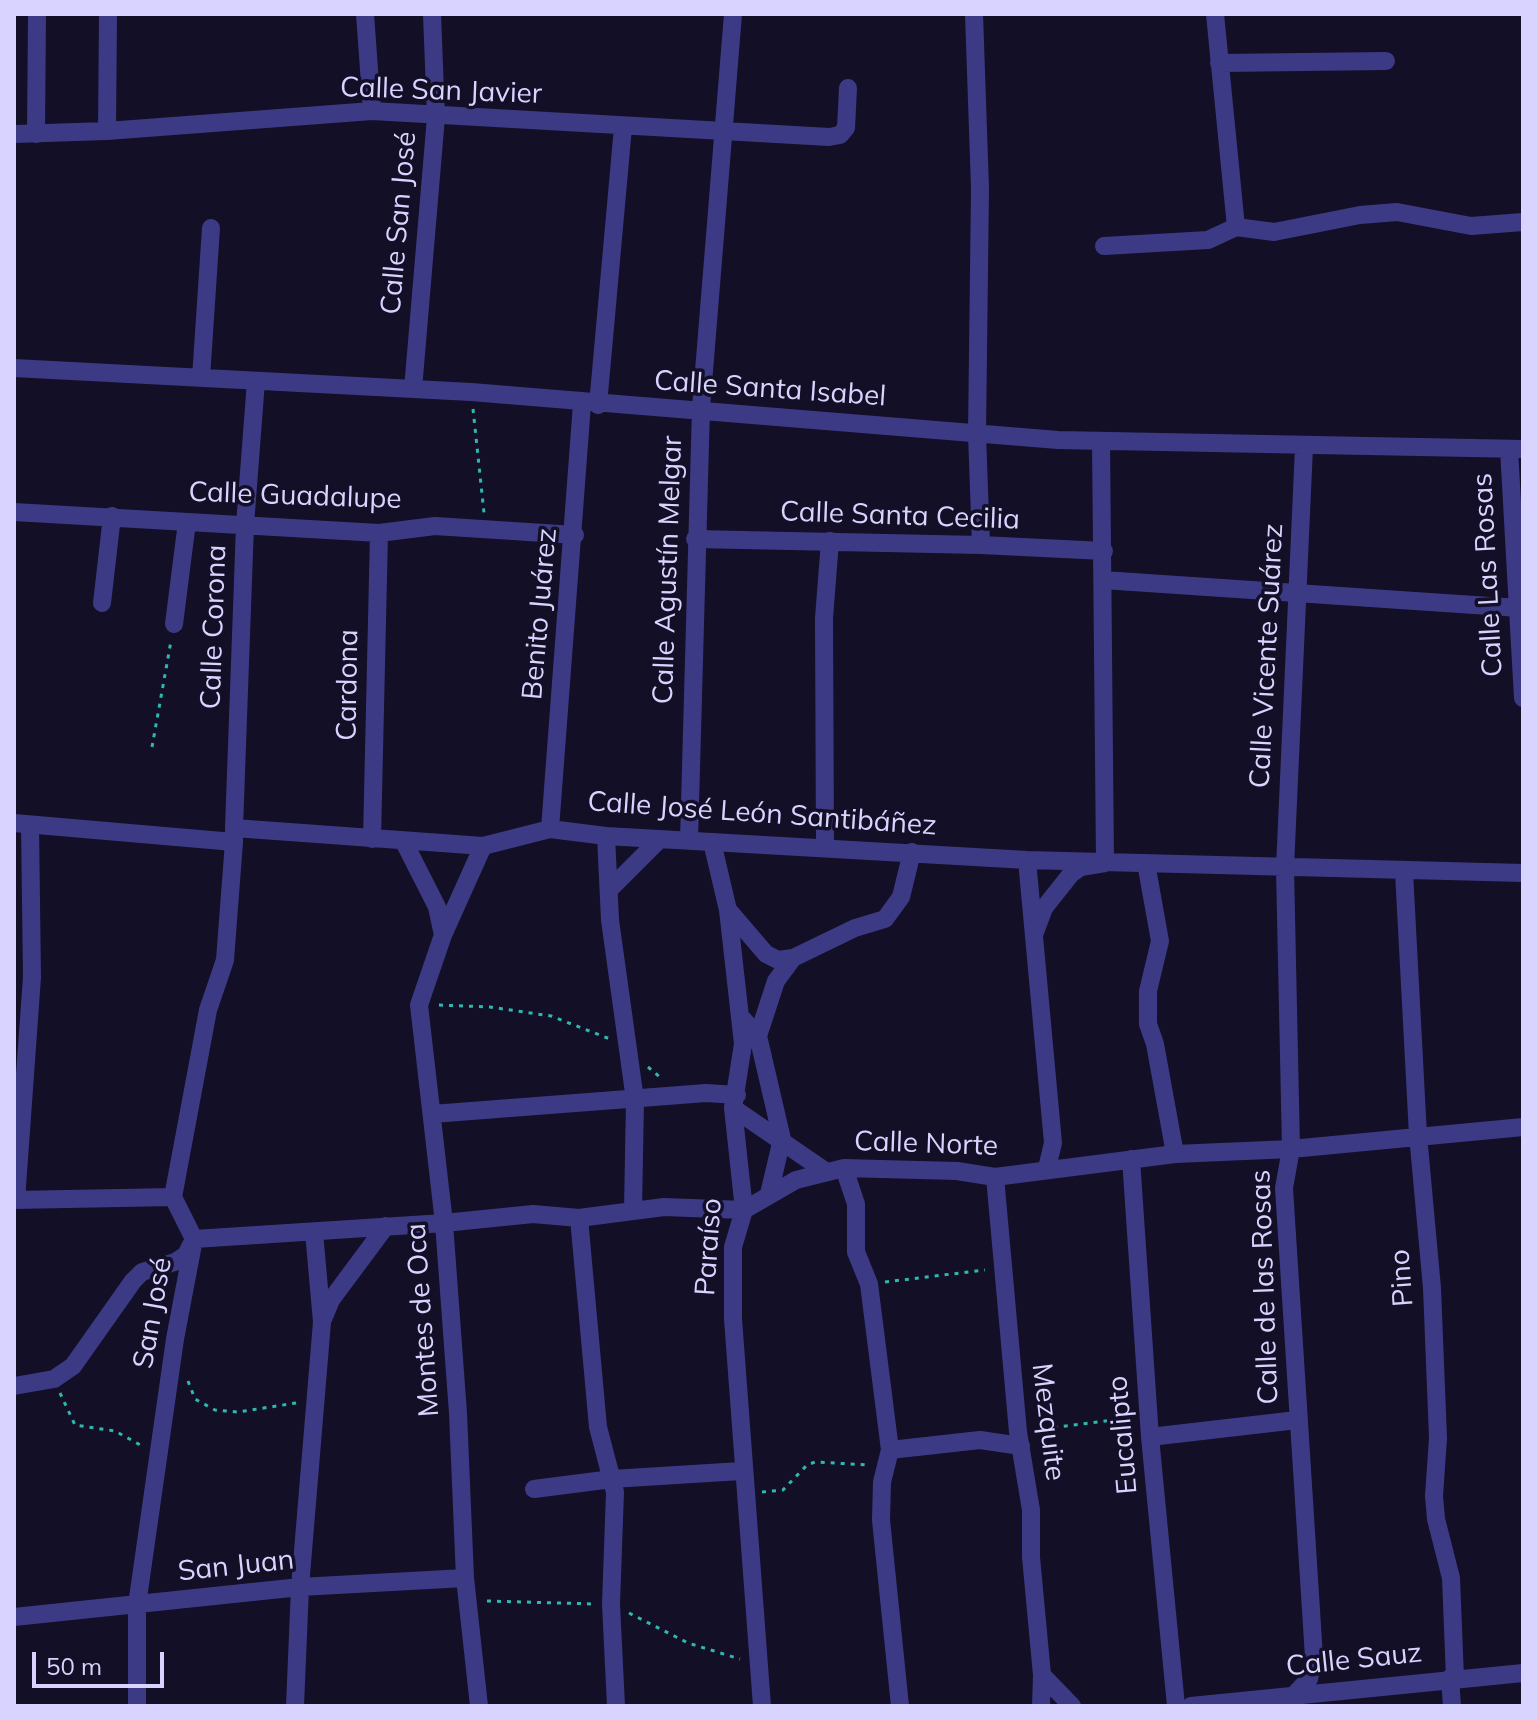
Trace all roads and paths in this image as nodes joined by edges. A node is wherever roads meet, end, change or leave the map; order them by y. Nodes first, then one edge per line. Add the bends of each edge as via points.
1 (37, 14) edge
2 (108, 14) edge
3 (365, 14) edge
4 (432, 14) edge
5 (733, 14) edge
6 (974, 14) edge
7 (1215, 14) edge
8 (1386, 61) dead end
9 (1219, 63) junction
10 (848, 88) dead end
11 (372, 111) junction
12 (436, 117) junction
13 (623, 127) junction
14 (722, 130) junction
15 (107, 131) junction
16 (14, 134) edge
17 (36, 134) junction
18 (1523, 222) edge
19 (1236, 227) junction
20 (211, 228) dead end
21 (1104, 246) dead end
22 (14, 368) edge
23 (201, 378) junction
24 (256, 381) junction
25 (413, 389) junction
26 (471, 392) junction
27 (590, 404) junction
28 (701, 408) junction
29 (977, 434) junction
30 (1101, 441) junction
31 (1304, 447) junction
32 (1516, 449) edge
33 (14, 512) edge
34 (112, 516) junction
35 (187, 522) junction
36 (245, 525) junction
37 (485, 529) junction
38 (379, 533) junction
39 (575, 535) junction
40 (695, 539) junction
41 (830, 541) junction
42 (981, 545) junction
43 (1104, 551) junction
44 (1103, 580) junction
45 (1298, 593) junction
46 (102, 603) dead end
47 (1519, 608) junction
48 (174, 624) joint
49 (1523, 698) edge
50 (152, 747) dead end
51 (22, 824) edge
52 (550, 829) junction
53 (234, 835) junction
54 (606, 836) junction
55 (372, 839) junction
56 (660, 839) junction
57 (689, 840) junction
58 (404, 842) junction
59 (712, 842) junction
60 (483, 846) junction
61 (825, 847) junction
62 (912, 852) junction
63 (1027, 860) junction
64 (1105, 863) junction
65 (1146, 863) junction
66 (1285, 868) junction
67 (1404, 872) junction
68 (1523, 873) edge
69 (609, 890) junction
70 (728, 910) junction
71 (1035, 932) junction
72 (443, 935) junction
73 (793, 958) junction
74 (419, 1005) junction
75 (740, 1015) junction
76 (758, 1036) junction
77 (628, 1051) junction
78 (662, 1078) dead end
79 (635, 1100) junction
80 (735, 1102) junction
81 (432, 1114) junction
82 (1523, 1127) edge
83 (1418, 1135) junction
84 (782, 1139) junction
85 (1291, 1149) junction
86 (1175, 1154) junction
87 (1131, 1159) junction
88 (844, 1168) junction
89 (1047, 1168) junction
90 (825, 1171) junction
91 (995, 1177) junction
92 (769, 1194) junction
93 (173, 1197) junction
94 (15, 1200) edge
95 (633, 1210) junction
96 (744, 1210) junction
97 (579, 1218) junction
98 (444, 1223) junction
99 (386, 1226) junction
100 (314, 1232) junction
101 (194, 1239) junction
102 (1003, 1268) junction
103 (869, 1284) junction
104 (322, 1322) junction
105 (185, 1369) dead end
106 (54, 1379) junction
107 (14, 1386) edge
108 (316, 1400) junction
109 (1149, 1415) junction
110 (1297, 1420) junction
111 (1150, 1437) junction
112 (1020, 1439) junction
113 (159, 1455) junction
114 (887, 1458) junction
115 (741, 1471) junction
116 (612, 1479) junction
117 (534, 1489) dead end
118 (746, 1494) junction
119 (465, 1578) junction
120 (300, 1587) junction
121 (137, 1605) junction
122 (14, 1617) edge
123 (1314, 1657) junction
124 (1523, 1673) edge
125 (1042, 1675) junction
126 (1452, 1678) junction
127 (1296, 1693) junction
128 (1325, 1696) edge
129 (137, 1706) edge
130 (295, 1706) edge
131 (479, 1706) edge
132 (616, 1706) edge
133 (762, 1706) edge
134 (900, 1706) edge
135 (1041, 1706) edge
136 (1072, 1706) edge
137 (1176, 1706) edge
138 (1191, 1706) edge
139 (1452, 1706) edge

1 - 17 street
2 - 15 street
3 - 11 street
4 - 12 street, Calle San José
5 - 14 street, Calle Agustín Melgar
6 - 29 street via 980,188
7 - 9 street
8 - 9 street
9 - 19 street
10 - 14 street, Calle San Javier via 846,128 840,135
11 - 12 street, Calle San Javier
11 - 15 street, Calle San Javier
12 - 13 street, Calle San Javier
12 - 25 street, Calle San José
13 - 14 street, Calle San Javier
13 - 27 street, Benito Juárez
14 - 28 street, Calle Agustín Melgar
15 - 17 street, Calle San Javier
16 - 17 street, Calle San Javier
18 - 19 street via 1471,226 1397,212 1274,232
19 - 21 street via 1208,240
20 - 23 street
22 - 23 street, Calle Santa Isabel
23 - 24 street, Calle Santa Isabel
24 - 25 street, Calle Santa Isabel
24 - 36 street, Calle Corona
25 - 26 street, Calle Santa Isabel
26 - 27 street, Calle Santa Isabel
26 - 37 path
27 - 28 street, Calle Santa Isabel
27 - 39 street, Benito Juárez
28 - 29 street, Calle Santa Isabel
28 - 40 street, Calle Agustín Melgar
29 - 30 street, Calle Santa Isabel
29 - 42 street
30 - 31 street, Calle Santa Isabel
30 - 43 street
31 - 32 street, Calle Santa Isabel
31 - 45 street, Calle Vicente Suárez
32 - 47 street, Calle Las Rosas
33 - 34 street, Calle Guadalupe
34 - 35 street, Calle Guadalupe
34 - 46 street
35 - 36 street, Calle Guadalupe
35 - 48 street
36 - 38 street, Calle Guadalupe
36 - 53 street, Calle Corona
37 - 38 street, Calle Guadalupe via 435,526
37 - 39 street, Calle Guadalupe
38 - 55 street, Cardona
39 - 52 street, Benito Juárez
40 - 41 street, Calle Santa Cecilia
40 - 57 street, Calle Agustín Melgar
41 - 42 street, Calle Santa Cecilia
41 - 61 street via 824,618
42 - 43 street, Calle Santa Cecilia
43 - 44 street
44 - 45 street
44 - 64 street
45 - 47 street
45 - 66 street, Calle Vicente Suárez
47 - 49 street, Calle Las Rosas
48 - 50 path
51 - 53 street, Calle José León Santibáñez
51 - 94 street via 32,977
52 - 54 street, Calle José León Santibáñez
52 - 60 street, Calle José León Santibáñez
53 - 55 street, Calle José León Santibáñez
53 - 93 street via 225,960 208,1010
54 - 56 street, Calle José León Santibáñez
54 - 69 street
55 - 58 street, Calle José León Santibáñez
56 - 57 street, Calle José León Santibáñez
56 - 69 street
57 - 59 street, Calle José León Santibáñez
58 - 60 street, Calle José León Santibáñez
58 - 72 street via 437,907
59 - 61 street, Calle José León Santibáñez
59 - 70 street, Paraíso
60 - 72 street
61 - 62 street, Calle José León Santibáñez
62 - 63 street, Calle José León Santibáñez
62 - 73 street via 901,897 885,919
63 - 64 street, Calle José León Santibáñez
63 - 71 street
64 - 65 street, Calle José León Santibáñez
64 - 71 street via 1071,874 1044,908
65 - 66 street, Calle José León Santibáñez
65 - 86 street via 1160,941 1148,991 1148,1024
66 - 67 street, Calle José León Santibáñez
66 - 85 street, Calle de las Rosas
67 - 68 street, Calle José León Santibáñez
67 - 83 street, Pino
69 - 77 street
70 - 73 street via 766,954 778,960
70 - 75 street, Paraíso
71 - 89 street via 1053,1143
72 - 74 street, Montes de Oca
73 - 76 street via 776,981
74 - 77 path via 551,1016
74 - 81 street, Montes de Oca
75 - 76 street
75 - 80 street, Paraíso via 743,1044
76 - 84 street
77 - 78 path
77 - 79 street
79 - 80 street via 706,1093
79 - 81 street
79 - 95 street
80 - 84 street
80 - 96 street, Paraíso
81 - 98 street, Montes de Oca
82 - 83 street, Calle Norte
83 - 85 street, Calle Norte
83 - 126 street, Pino via 1432,1288 1438,1438 1434,1496 1451,1578
84 - 90 street
84 - 92 street
85 - 86 street, Calle Norte
85 - 110 street, Calle de las Rosas via 1284,1188
86 - 87 street, Calle Norte
87 - 89 street, Calle Norte
87 - 109 street, Eucalipto
88 - 90 street, Calle Norte
88 - 91 street, Calle Norte
88 - 103 street via 856,1204 856,1252
89 - 91 street, Calle Norte
90 - 92 street, Calle Norte
91 - 102 street, Mezquite
92 - 96 street, Calle Norte
93 - 94 street
93 - 101 street, San José
95 - 96 street
95 - 97 street
96 - 115 street, Paraíso via 731,1268
97 - 98 street via 533,1214
97 - 116 street via 598,1427
98 - 99 street
98 - 119 street, Montes de Oca
99 - 100 street
99 - 104 street via 331,1300
100 - 101 street
100 - 104 street
101 - 106 street via 186,1255 142,1272 133,1281 90,1347
101 - 113 street, San José
102 - 103 path
102 - 112 street, Mezquite
103 - 114 street
104 - 108 street
105 - 108 path via 195,1399 215,1410 238,1412
106 - 107 street
106 - 113 path via 75,1425 115,1431
108 - 120 street
109 - 111 street, Eucalipto
109 - 112 path
110 - 111 street
110 - 123 street, Calle de las Rosas
111 - 137 street, Eucalipto
112 - 114 street via 980,1440
112 - 125 street, Mezquite via 1031,1510
113 - 121 street, San José
114 - 118 path via 815,1462 783,1490
114 - 134 street via 884,1566
115 - 116 street
115 - 118 street, Paraíso
116 - 117 street
116 - 132 street
118 - 133 street, Paraíso
119 - 120 street, San Juan
119 - 131 street, Montes de Oca
120 - 121 street, San Juan
120 - 130 street
121 - 122 street, San Juan
121 - 129 street, San José
123 - 127 street via 1309,1679
123 - 128 street
124 - 126 street, Calle Sauz
125 - 135 street, Mezquite
125 - 136 street
126 - 128 street, Calle Sauz
126 - 139 street, Pino
127 - 128 street, Calle Sauz
127 - 138 street, Calle Sauz

